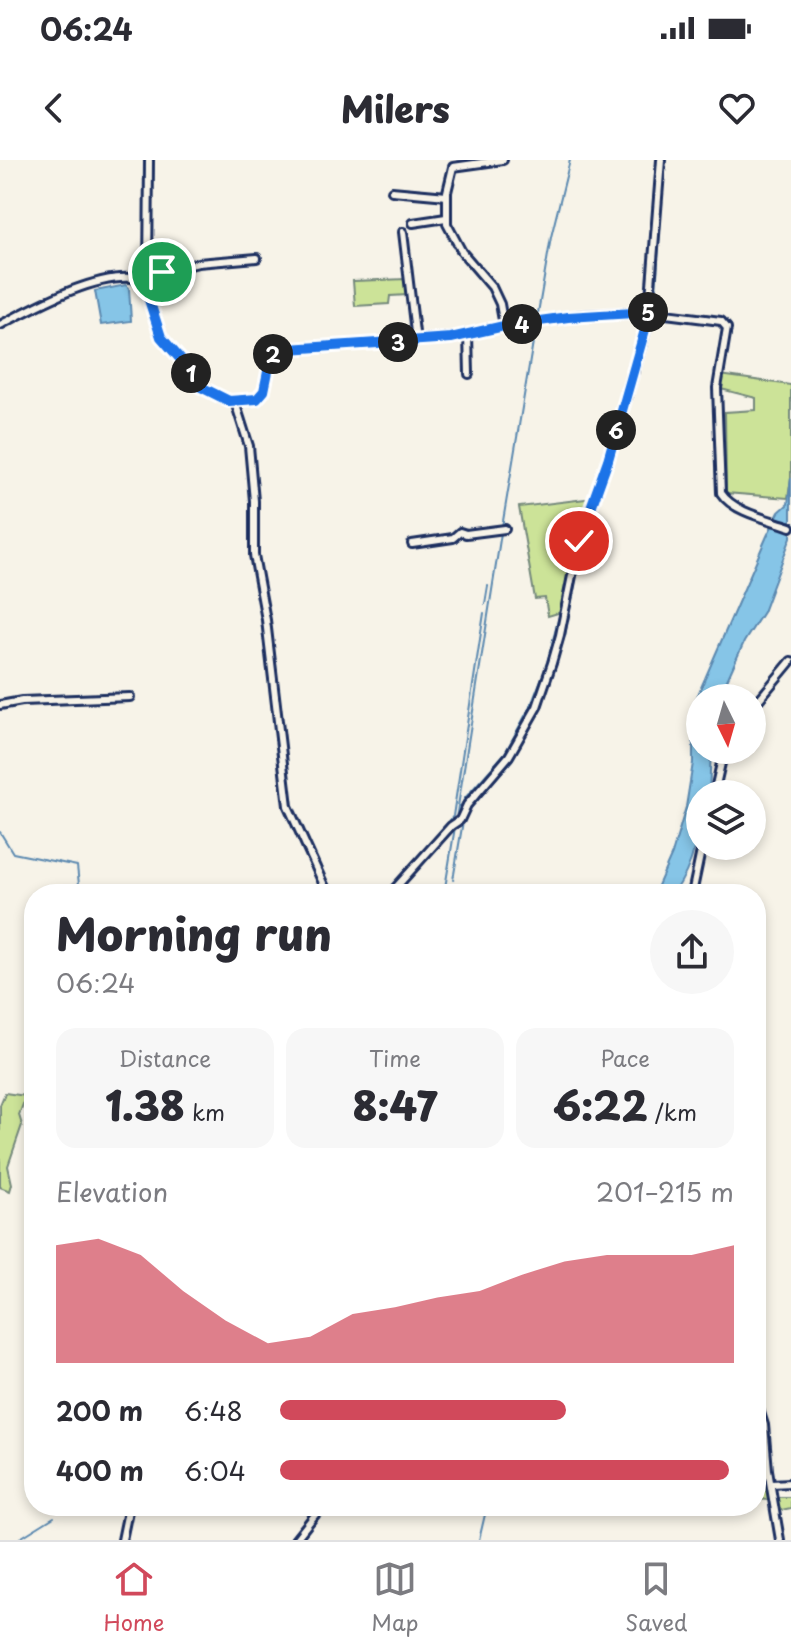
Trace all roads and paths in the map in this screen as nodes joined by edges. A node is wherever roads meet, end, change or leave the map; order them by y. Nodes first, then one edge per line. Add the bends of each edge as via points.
1 (149, 160) edge
2 (503, 160) edge
3 (661, 160) edge
4 (392, 191) dead end
5 (447, 196) junction
6 (446, 218) junction
7 (413, 223) dead end
8 (403, 232) dead end
9 (257, 258) dead end
10 (148, 273) junction
11 (133, 278) junction
12 (145, 287) junction
13 (650, 312) junction
14 (0, 325) edge
15 (504, 326) junction
16 (468, 334) junction
17 (416, 341) junction
18 (469, 374) dead end
19 (235, 402) junction
20 (791, 527) edge
21 (502, 529) dead end
22 (412, 544) dead end
23 (791, 661) edge
24 (766, 691) edge
25 (130, 697) dead end
26 (0, 705) edge
27 (699, 860) edge
28 (323, 884) edge
29 (399, 884) edge
30 (694, 884) edge
31 (766, 1442) edge
32 (791, 1483) edge
33 (771, 1484) junction
34 (127, 1516) edge
35 (314, 1516) edge
36 (122, 1540) edge
37 (295, 1540) edge
38 (780, 1540) edge

1 - 10 street
2 - 5 street via 453,167
3 - 13 street
4 - 5 street
5 - 6 street
6 - 7 street
6 - 15 street via 456,243 492,287
8 - 17 street
9 - 10 street
10 - 11 street
10 - 12 street
11 - 12 street
11 - 14 street via 91,285
12 - 19 street via 161,337 199,386
13 - 15 street
13 - 20 street via 721,321 727,328 717,388 721,493 726,500
13 - 29 street via 579,541 560,635 537,707 509,756 460,820
15 - 16 street
16 - 17 street
16 - 18 street
17 - 19 street via 274,353 264,391 257,399
19 - 28 street via 249,446 254,555 288,806
21 - 22 street
23 - 24 street
25 - 26 street
27 - 30 street
31 - 33 street
32 - 33 street
33 - 38 street
34 - 36 street
35 - 37 street

